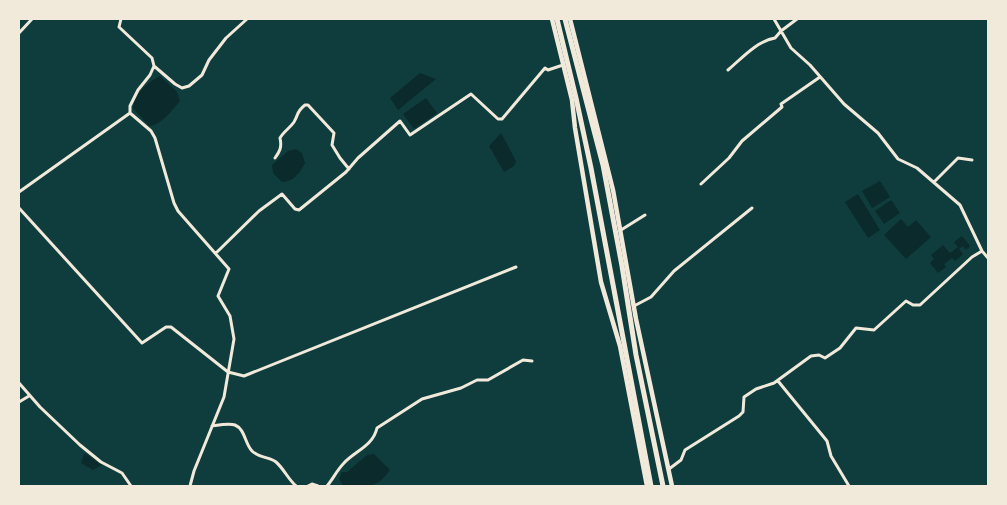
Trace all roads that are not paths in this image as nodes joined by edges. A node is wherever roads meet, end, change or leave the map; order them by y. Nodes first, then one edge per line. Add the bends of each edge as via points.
1 (32, 19) edge
2 (120, 19) edge
3 (248, 19) edge
4 (552, 19) edge
5 (557, 19) edge
6 (565, 19) edge
7 (570, 19) edge
8 (774, 19) edge
9 (797, 19) edge
10 (781, 31) junction
11 (19, 33) edge
12 (564, 65) junction
13 (154, 66) junction
14 (728, 70) dead end
15 (820, 77) junction
16 (130, 113) junction
17 (275, 158) dead end
18 (972, 160) dead end
19 (349, 169) junction
20 (934, 182) junction
21 (701, 184) dead end
22 (19, 192) edge
23 (19, 208) edge
24 (752, 208) dead end
25 (645, 214) dead end
26 (621, 230) junction
27 (982, 251) junction
28 (216, 254) junction
29 (988, 258) edge
30 (516, 267) dead end
31 (634, 306) junction
32 (532, 361) dead end
33 (228, 372) junction
34 (778, 381) junction
35 (19, 383) edge
36 (29, 396) junction
37 (19, 402) edge
38 (212, 426) junction
39 (669, 469) junction
40 (131, 486) edge
41 (190, 486) edge
42 (296, 486) edge
43 (308, 486) edge
44 (318, 486) edge
45 (327, 486) edge
46 (648, 486) edge
47 (651, 486) edge
48 (663, 486) edge
49 (672, 486) edge
50 (849, 486) edge

1 - 11 street
2 - 13 street via 120,27 152,58
3 - 13 street via 226,38 202,74 189,86 182,88 175,84
4 - 12 main road
5 - 47 highway via 591,168
6 - 48 highway via 603,165
7 - 26 main road
8 - 10 street
9 - 10 street
10 - 14 street via 775,38 760,43
10 - 15 street via 791,48
12 - 19 street via 546,68 502,119 498,120 471,94 410,134 400,121
12 - 46 main road via 601,282 620,346
13 - 16 street via 138,90
15 - 20 street via 844,104 878,133 898,160 917,168
15 - 21 street via 780,104 782,108 742,142
16 - 22 street
16 - 28 street via 155,138 178,211
17 - 19 street via 282,145 280,138 294,123 297,112 308,105 334,133 332,145
18 - 20 street via 958,158
19 - 28 street via 299,210 282,194 259,211
20 - 27 street via 960,205
23 - 33 street via 142,343 171,327
24 - 31 street via 674,271 651,297
25 - 26 street
26 - 31 main road
27 - 29 street
27 - 34 street via 920,305 913,306 906,301 874,330 856,328 840,348 825,358 811,356
28 - 33 street via 229,269 218,296 230,316 234,340
30 - 33 street via 244,376
31 - 39 main road
32 - 45 street via 523,360 488,380 477,380 462,388 422,399 377,428 371,441 344,463
33 - 38 street via 224,397
34 - 39 street via 744,397 743,412 739,416 685,450 681,460
34 - 50 street via 828,441 831,456
35 - 36 street
36 - 37 street
36 - 40 street via 80,445 122,473
38 - 41 street
38 - 42 street via 236,425 252,451 275,461
39 - 49 main road
43 - 44 street

